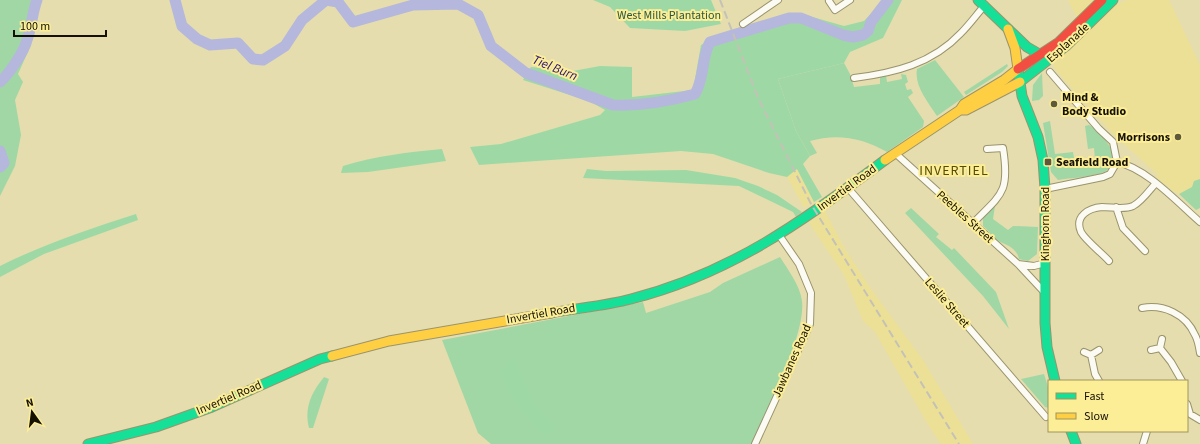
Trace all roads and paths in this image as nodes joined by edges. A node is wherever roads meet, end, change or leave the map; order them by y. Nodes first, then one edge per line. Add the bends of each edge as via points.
1 (778, 0) edge
2 (850, 0) edge
3 (1102, 0) edge
4 (1113, 0) edge
5 (829, 1) dead end
6 (982, 2) edge
7 (743, 24) dead end
8 (1008, 29) junction
9 (1039, 54) junction
10 (1039, 68) junction
11 (1018, 69) junction
12 (1050, 72) dead end
13 (854, 78) dead end
14 (1004, 80) junction
15 (1020, 82) junction
16 (960, 110) junction
17 (987, 149) dead end
18 (895, 153) junction
19 (1117, 162) junction
20 (1155, 184) junction
21 (848, 188) junction
22 (1045, 189) junction
23 (1116, 208) junction
24 (1200, 222) edge
25 (973, 224) junction
26 (779, 235) junction
27 (1145, 251) dead end
28 (1109, 261) dead end
29 (1045, 263) junction
30 (1018, 264) junction
31 (1045, 293) junction
32 (1142, 308) dead end
33 (1162, 339) dead end
34 (1160, 348) junction
35 (1099, 350) dead end
36 (1150, 350) dead end
37 (1084, 352) dead end
38 (1200, 353) edge
39 (1091, 355) junction
40 (1055, 380) edge
41 (1099, 380) edge
42 (1181, 380) edge
43 (1188, 407) edge
44 (1046, 417) dead end
45 (1200, 420) edge
46 (1072, 432) edge
47 (1147, 432) edge
48 (88, 444) edge
49 (755, 444) edge
50 (1076, 444) edge
51 (1143, 444) edge

1 - 7 street
2 - 5 street via 835,10
3 - 9 main road, Esplanade via 1059,42
4 - 10 main road, Esplanade via 1066,46
6 - 8 main road
6 - 13 street via 961,34 924,61 889,72
8 - 9 main road via 1027,47
8 - 11 main road, Kinghorn Road via 1016,48
9 - 11 main road, Esplanade
10 - 11 main road via 1023,71
10 - 15 main road, Esplanade
11 - 14 main road, Invertiel Road
11 - 15 main road, Kinghorn Road
12 - 19 street via 1113,142
14 - 15 main road
14 - 16 main road, Invertiel Road via 964,104
15 - 16 main road, Invertiel Road via 971,108
15 - 22 main road, Kinghorn Road via 1022,96 1040,147
16 - 18 main road, Invertiel Road
17 - 25 street via 1003,148 1006,166 1005,187
18 - 21 main road, Invertiel Road
18 - 25 street, Peebles Street
19 - 20 street via 1141,171
19 - 22 street via 1110,174 1103,177
20 - 23 street via 1134,206
20 - 24 street
21 - 26 main road, Invertiel Road
21 - 44 street, Leslie Street
22 - 29 main road, Kinghorn Road
23 - 27 street via 1123,228
23 - 28 street via 1092,208 1084,213 1079,225 1082,233
25 - 30 street, Peebles Street
26 - 48 main road, Invertiel Road via 740,258 692,279 631,299 389,341 320,359 212,407 156,427
26 - 49 street, Jawbanes Road via 799,264 811,293 810,324
29 - 30 street via 1034,266
29 - 31 main road, Kinghorn Road
30 - 31 street, Peebles Street
31 - 40 main road, Kinghorn Road via 1047,347
32 - 38 street via 1154,306 1174,312 1186,321 1196,335
33 - 34 street
34 - 36 street
34 - 42 street
35 - 39 street
37 - 39 street
39 - 41 street via 1095,374
43 - 45 street via 1190,414
46 - 50 main road
47 - 51 street

